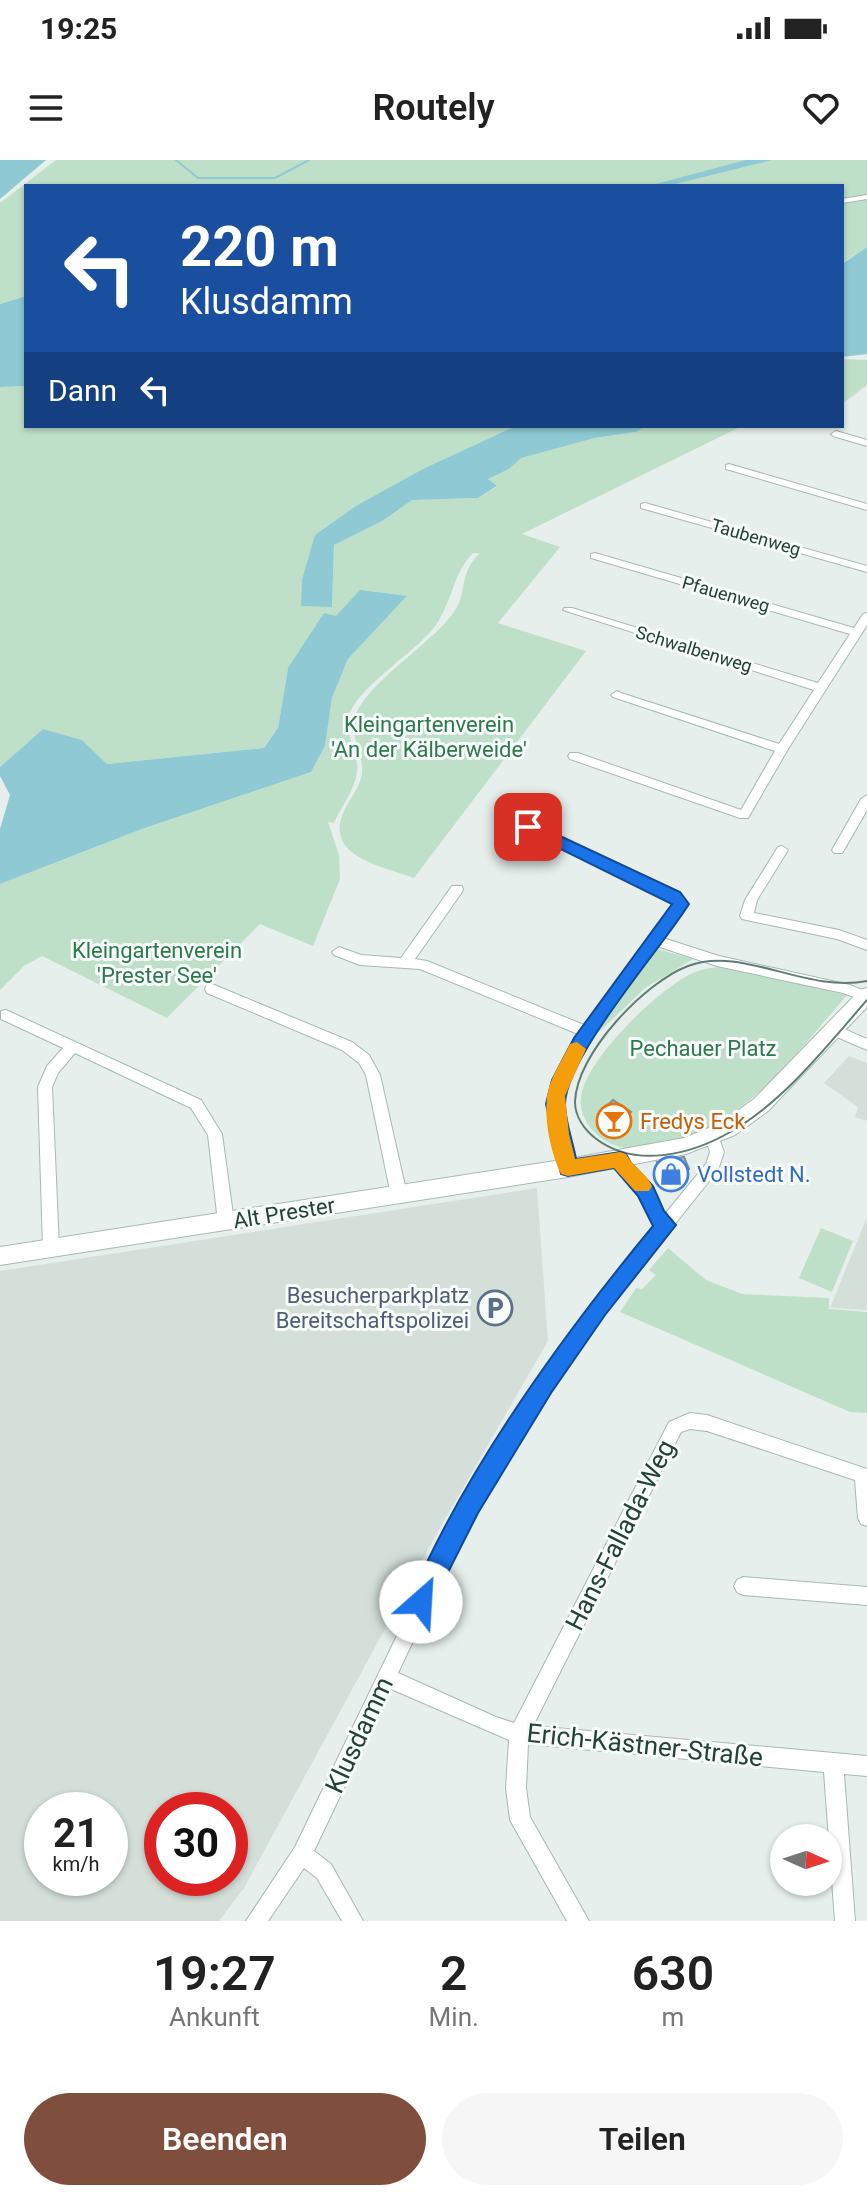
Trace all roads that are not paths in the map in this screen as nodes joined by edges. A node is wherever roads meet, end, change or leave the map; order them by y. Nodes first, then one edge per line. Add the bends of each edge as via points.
1 (867, 197) edge
2 (844, 201) edge
3 (836, 434) dead end
4 (867, 443) edge
5 (729, 467) dead end
6 (645, 506) dead end
7 (867, 507) edge
8 (595, 556) dead end
9 (867, 569) edge
10 (568, 610) dead end
11 (867, 617) edge
12 (856, 632) junction
13 (821, 688) junction
14 (617, 695) dead end
15 (782, 749) junction
16 (574, 756) dead end
17 (867, 799) edge
18 (528, 827) dead end
19 (782, 850) dead end
20 (838, 850) dead end
21 (457, 889) dead end
22 (655, 940) junction
23 (867, 945) edge
24 (339, 952) dead end
25 (406, 961) junction
26 (212, 989) dead end
27 (866, 996) edge
28 (6, 1015) dead end
29 (835, 1030) junction
30 (588, 1032) junction
31 (867, 1045) edge
32 (72, 1047) junction
33 (712, 1137) junction
34 (629, 1158) junction
35 (568, 1168) junction
36 (399, 1195) junction
37 (226, 1222) junction
38 (666, 1225) junction
39 (51, 1248) junction
40 (0, 1256) edge
41 (865, 1475) edge
42 (867, 1518) edge
43 (743, 1586) dead end
44 (867, 1596) edge
45 (385, 1677) junction
46 (519, 1734) junction
47 (833, 1763) junction
48 (867, 1766) edge
49 (302, 1854) junction
50 (256, 1921) edge
51 (353, 1921) edge
52 (579, 1921) edge
53 (845, 1921) edge

1 - 2 street
3 - 4 street
5 - 7 street
6 - 9 street, Taubenweg
8 - 12 street, Pfauenweg
10 - 13 street, Schwalbenweg
11 - 12 street
12 - 13 street
13 - 15 street
14 - 15 street
15 - 16 street via 744,815
17 - 20 street
18 - 22 street via 674,896 681,904
19 - 23 street via 747,916
21 - 25 street
22 - 27 street via 717,961
22 - 30 street
24 - 25 street via 360,960
25 - 30 street
26 - 36 street via 347,1046 364,1059 373,1075
27 - 29 main road
28 - 32 street
29 - 31 street
29 - 33 main road via 761,1105
30 - 35 street via 556,1096
32 - 37 street via 197,1106 215,1134
32 - 39 street via 45,1087
33 - 34 main road
33 - 38 street, Klusdamm via 714,1164
34 - 35 main road, Alt Prester
34 - 38 street via 623,1168 646,1191 656,1216
35 - 36 main road, Alt Prester
36 - 37 main road, Alt Prester
37 - 39 main road, Alt Prester
38 - 45 street, Klusdamm via 597,1309 519,1424 451,1542
39 - 40 main road, Alt Prester
41 - 42 street, Hans-Fallada-Weg
41 - 46 street, Hans-Fallada-Weg via 707,1423 690,1421 675,1427
43 - 44 street
45 - 46 street, Erich-Kästner-Straße
45 - 49 street, Klusdamm
46 - 47 street, Erich-Kästner-Straße
46 - 52 street via 520,1820
47 - 48 street, Erich-Kästner-Straße
47 - 53 street
49 - 50 street, Klusdamm
49 - 51 street via 324,1871

